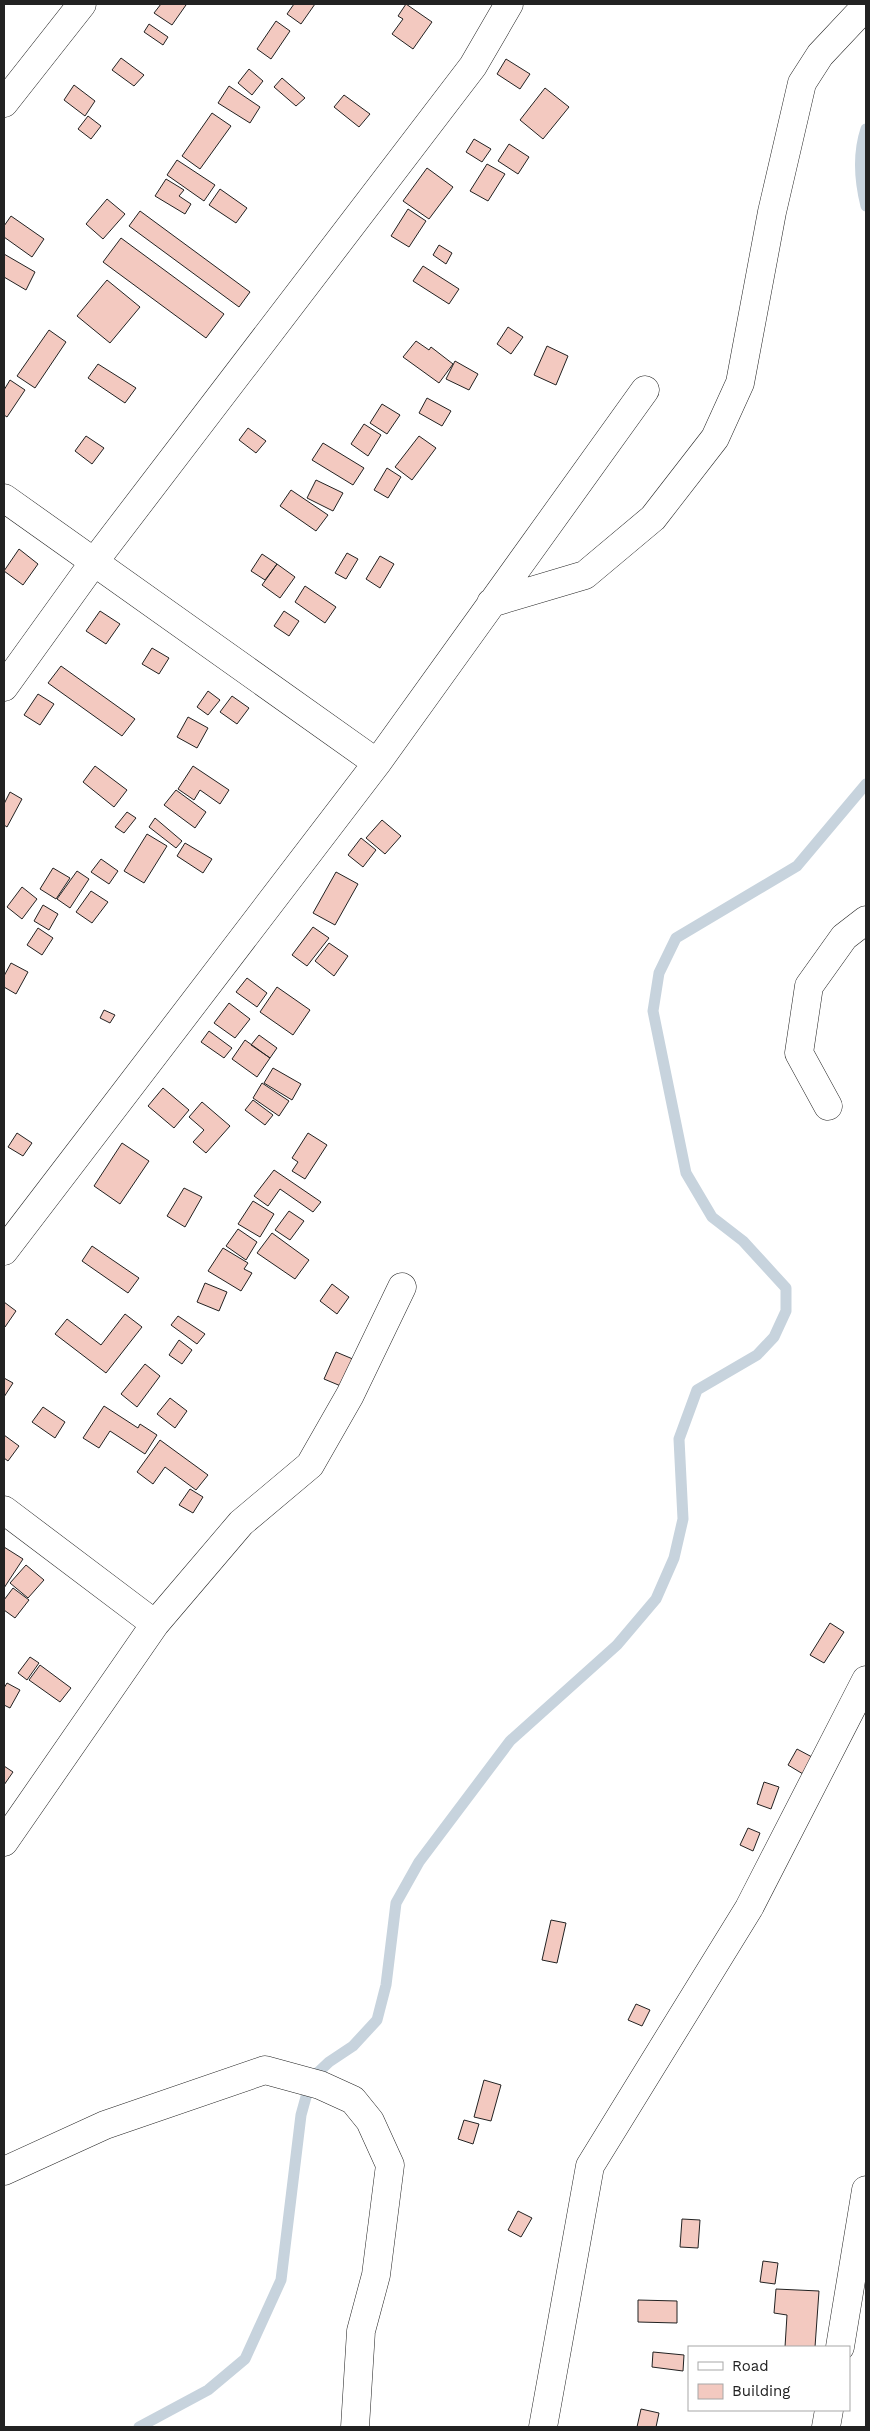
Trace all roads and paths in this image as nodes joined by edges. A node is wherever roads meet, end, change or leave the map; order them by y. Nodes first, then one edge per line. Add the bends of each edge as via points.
1 (82, 4) edge
2 (509, 4) edge
3 (866, 6) edge
4 (4, 103) edge
5 (645, 390) dead end
6 (4, 498) edge
7 (94, 562) junction
8 (492, 603) junction
9 (4, 686) edge
10 (377, 762) junction
11 (866, 920) edge
12 (828, 1106) dead end
13 (4, 1251) edge
14 (402, 1287) dead end
15 (4, 1510) edge
16 (155, 1624) junction
17 (866, 1680) edge
18 (4, 1842) edge
19 (4, 2170) edge
20 (866, 2190) edge
21 (864, 2222) edge
22 (840, 2346) edge
23 (829, 2411) edge
24 (355, 2427) edge
25 (543, 2427) edge
26 (826, 2427) edge

1 - 4 street
2 - 7 street via 474,66
3 - 8 street via 820,55 802,83 772,212 740,383 715,438 653,518 585,575
5 - 8 street
6 - 7 street
7 - 9 street
7 - 10 street
8 - 10 street
10 - 13 street
11 - 12 street via 844,937 810,986 799,1053
14 - 16 street via 350,1395 310,1465 241,1523
15 - 16 street
16 - 18 street
17 - 25 street via 749,1908 590,2166
19 - 24 street via 105,2124 265,2070 320,2085 353,2100 370,2121 390,2165 376,2275 361,2331
20 - 21 street
21 - 22 street
23 - 26 street

